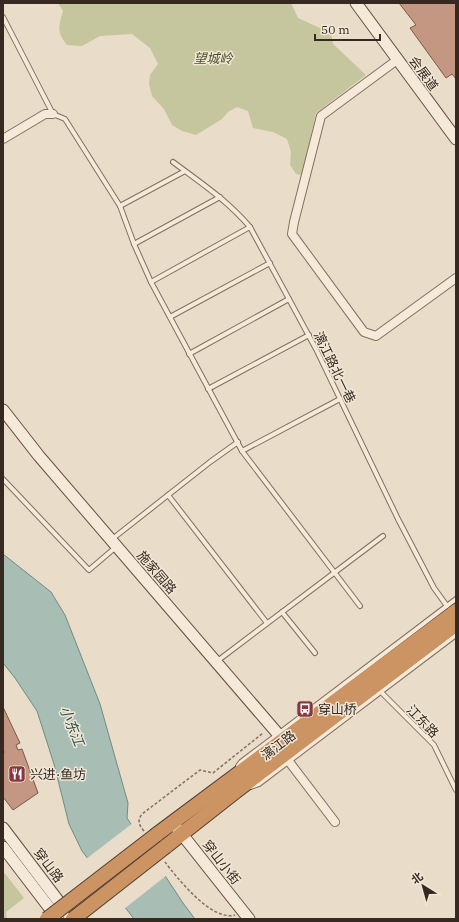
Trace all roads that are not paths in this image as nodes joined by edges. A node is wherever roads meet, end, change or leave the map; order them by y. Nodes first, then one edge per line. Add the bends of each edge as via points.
1 (356, 3) edge
2 (3, 17) edge
3 (398, 60) junction
4 (54, 114) junction
5 (3, 139) edge
6 (456, 140) edge
7 (173, 162) dead end
8 (185, 171) junction
9 (220, 197) junction
10 (120, 206) junction
11 (250, 228) junction
12 (134, 244) junction
13 (270, 263) junction
14 (456, 278) edge
15 (151, 282) junction
16 (289, 299) junction
17 (170, 317) junction
18 (309, 335) junction
19 (189, 354) junction
20 (208, 389) junction
21 (340, 399) junction
22 (3, 410) edge
23 (238, 442) junction
24 (242, 451) junction
25 (3, 480) edge
26 (168, 495) junction
27 (383, 536) dead end
28 (114, 543) junction
29 (334, 572) junction
30 (456, 599) edge
31 (360, 606) dead end
32 (452, 608) edge
33 (282, 612) junction
34 (267, 623) junction
35 (456, 624) edge
36 (456, 635) edge
37 (315, 653) dead end
38 (216, 662) junction
39 (381, 692) junction
40 (283, 748) junction
41 (232, 787) junction
42 (456, 790) edge
43 (336, 822) dead end
44 (173, 823) junction
45 (3, 828) edge
46 (182, 834) junction
47 (3, 847) edge
48 (48, 919) edge
49 (58, 919) edge
50 (73, 919) edge
51 (249, 919) edge

1 - 3 street, 会展道
2 - 4 lane
3 - 6 street, 会展道
3 - 14 street via 321,116 292,234 364,332 376,336
4 - 5 street via 45,114
4 - 10 lane via 65,119
7 - 8 lane, 漓江路北一巷
8 - 9 lane, 漓江路北一巷
8 - 10 lane
9 - 11 lane, 漓江路北一巷
9 - 12 lane
10 - 12 lane
11 - 13 lane, 漓江路北一巷
11 - 15 lane
12 - 15 lane
13 - 16 lane, 漓江路北一巷
13 - 17 lane
15 - 17 lane
16 - 18 lane, 漓江路北一巷
16 - 19 lane
17 - 19 lane
18 - 20 lane
18 - 21 lane, 漓江路北一巷
19 - 20 lane
20 - 23 lane
21 - 24 lane
21 - 32 lane, 漓江路北一巷 via 434,588
22 - 28 street, 施家园路
23 - 24 lane
23 - 26 lane
24 - 29 lane
25 - 28 lane via 89,570
26 - 28 lane
26 - 34 lane
27 - 29 lane
28 - 38 street, 施家园路
29 - 31 lane
29 - 33 lane
30 - 32 lane
32 - 40 highway, 漓江路
33 - 34 lane
33 - 37 lane
34 - 38 lane
35 - 40 highway, 漓江路
36 - 39 lane
38 - 40 street, 施家园路
39 - 40 lane
39 - 42 lane, 江东路 via 434,745
40 - 41 highway, 漓江路
40 - 41 lane via 241,762
40 - 43 street
41 - 44 highway, 漓江路
41 - 46 highway, 漓江路
44 - 46 street, 穿山小街
44 - 48 highway, 漓江路, bridge
45 - 50 street, 穿山路
46 - 50 highway, 漓江路, bridge
46 - 51 street, 穿山小街
47 - 49 street, 穿山路

